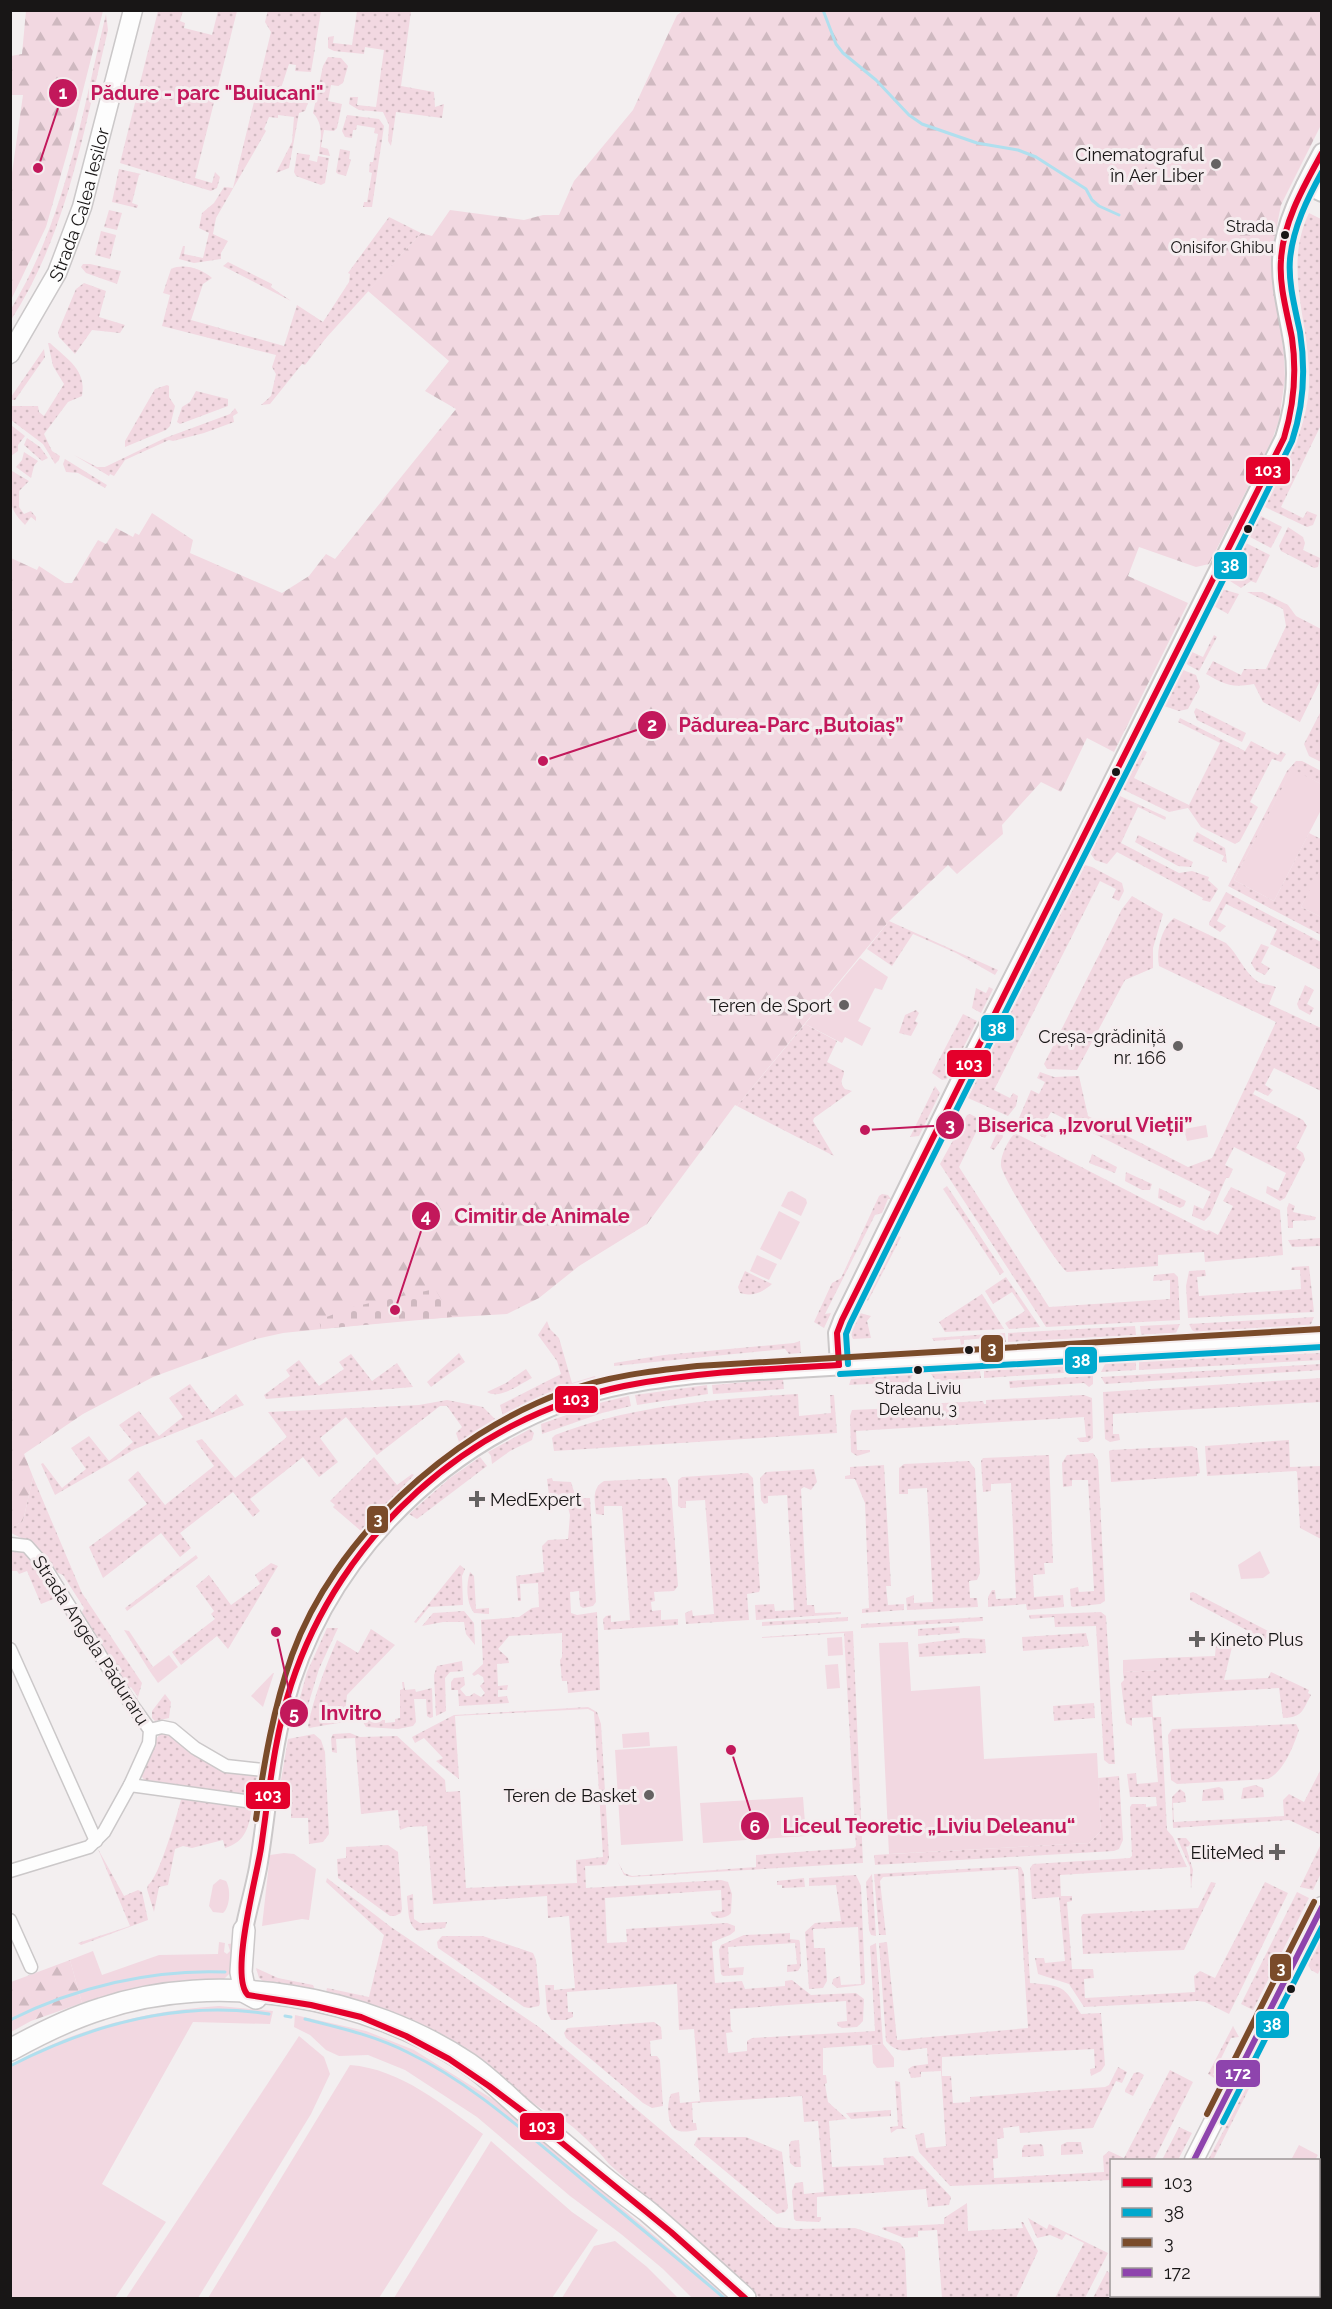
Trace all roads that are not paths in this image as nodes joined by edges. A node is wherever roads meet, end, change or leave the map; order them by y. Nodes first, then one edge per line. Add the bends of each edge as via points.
1 (133, 10) edge
2 (1322, 152) edge
3 (1305, 185) junction
4 (1322, 193) edge
5 (10, 354) edge
6 (1322, 1338) edge
7 (839, 1365) junction
8 (10, 1544) edge
9 (10, 1649) edge
10 (150, 1730) junction
11 (272, 1771) junction
12 (130, 1785) junction
13 (267, 1804) junction
14 (96, 1841) junction
15 (10, 1871) edge
16 (1322, 1906) edge
17 (10, 1920) edge
18 (251, 1932) junction
19 (31, 1967) dead end
20 (243, 1990) junction
21 (73, 2019) junction
22 (428, 2040) junction
23 (10, 2050) edge
24 (526, 2112) junction
25 (1195, 2159) edge
26 (745, 2298) edge

1 - 5 main road, Strada Calea Ieșilor via 82,207 57,273
2 - 3 main road
3 - 4 main road
3 - 7 main road via 1287,226 1281,261 1296,380 1284,438 842,1320 837,1333
6 - 7 main road
7 - 11 main road via 693,1375 585,1395 505,1429 445,1468 386,1522 332,1596 310,1637 284,1707
8 - 10 street, Strada Angela Păduraru via 27,1546 43,1564
9 - 14 street
10 - 11 street via 172,1729 226,1766
10 - 12 street, Strada Angela Păduraru via 149,1743
11 - 13 main road
12 - 13 street
12 - 14 street, Strada Angela Păduraru
13 - 18 main road
14 - 15 street via 80,1851
16 - 25 main road
17 - 19 street
18 - 20 highway
18 - 21 highway via 233,1977 225,1984 129,1996 99,2004
18 - 22 highway via 251,1969 257,1981 267,1988 337,2000 394,2019
20 - 21 highway via 232,1996 173,1999
20 - 22 highway via 342,2005 382,2018
20 - 24 highway via 251,1997 325,2007 390,2027 452,2059
21 - 23 highway
21 - 24 highway via 104,2018 158,2006 202,2002 257,2002 322,2011 368,2024 421,2047
22 - 24 highway via 486,2076
24 - 26 highway

